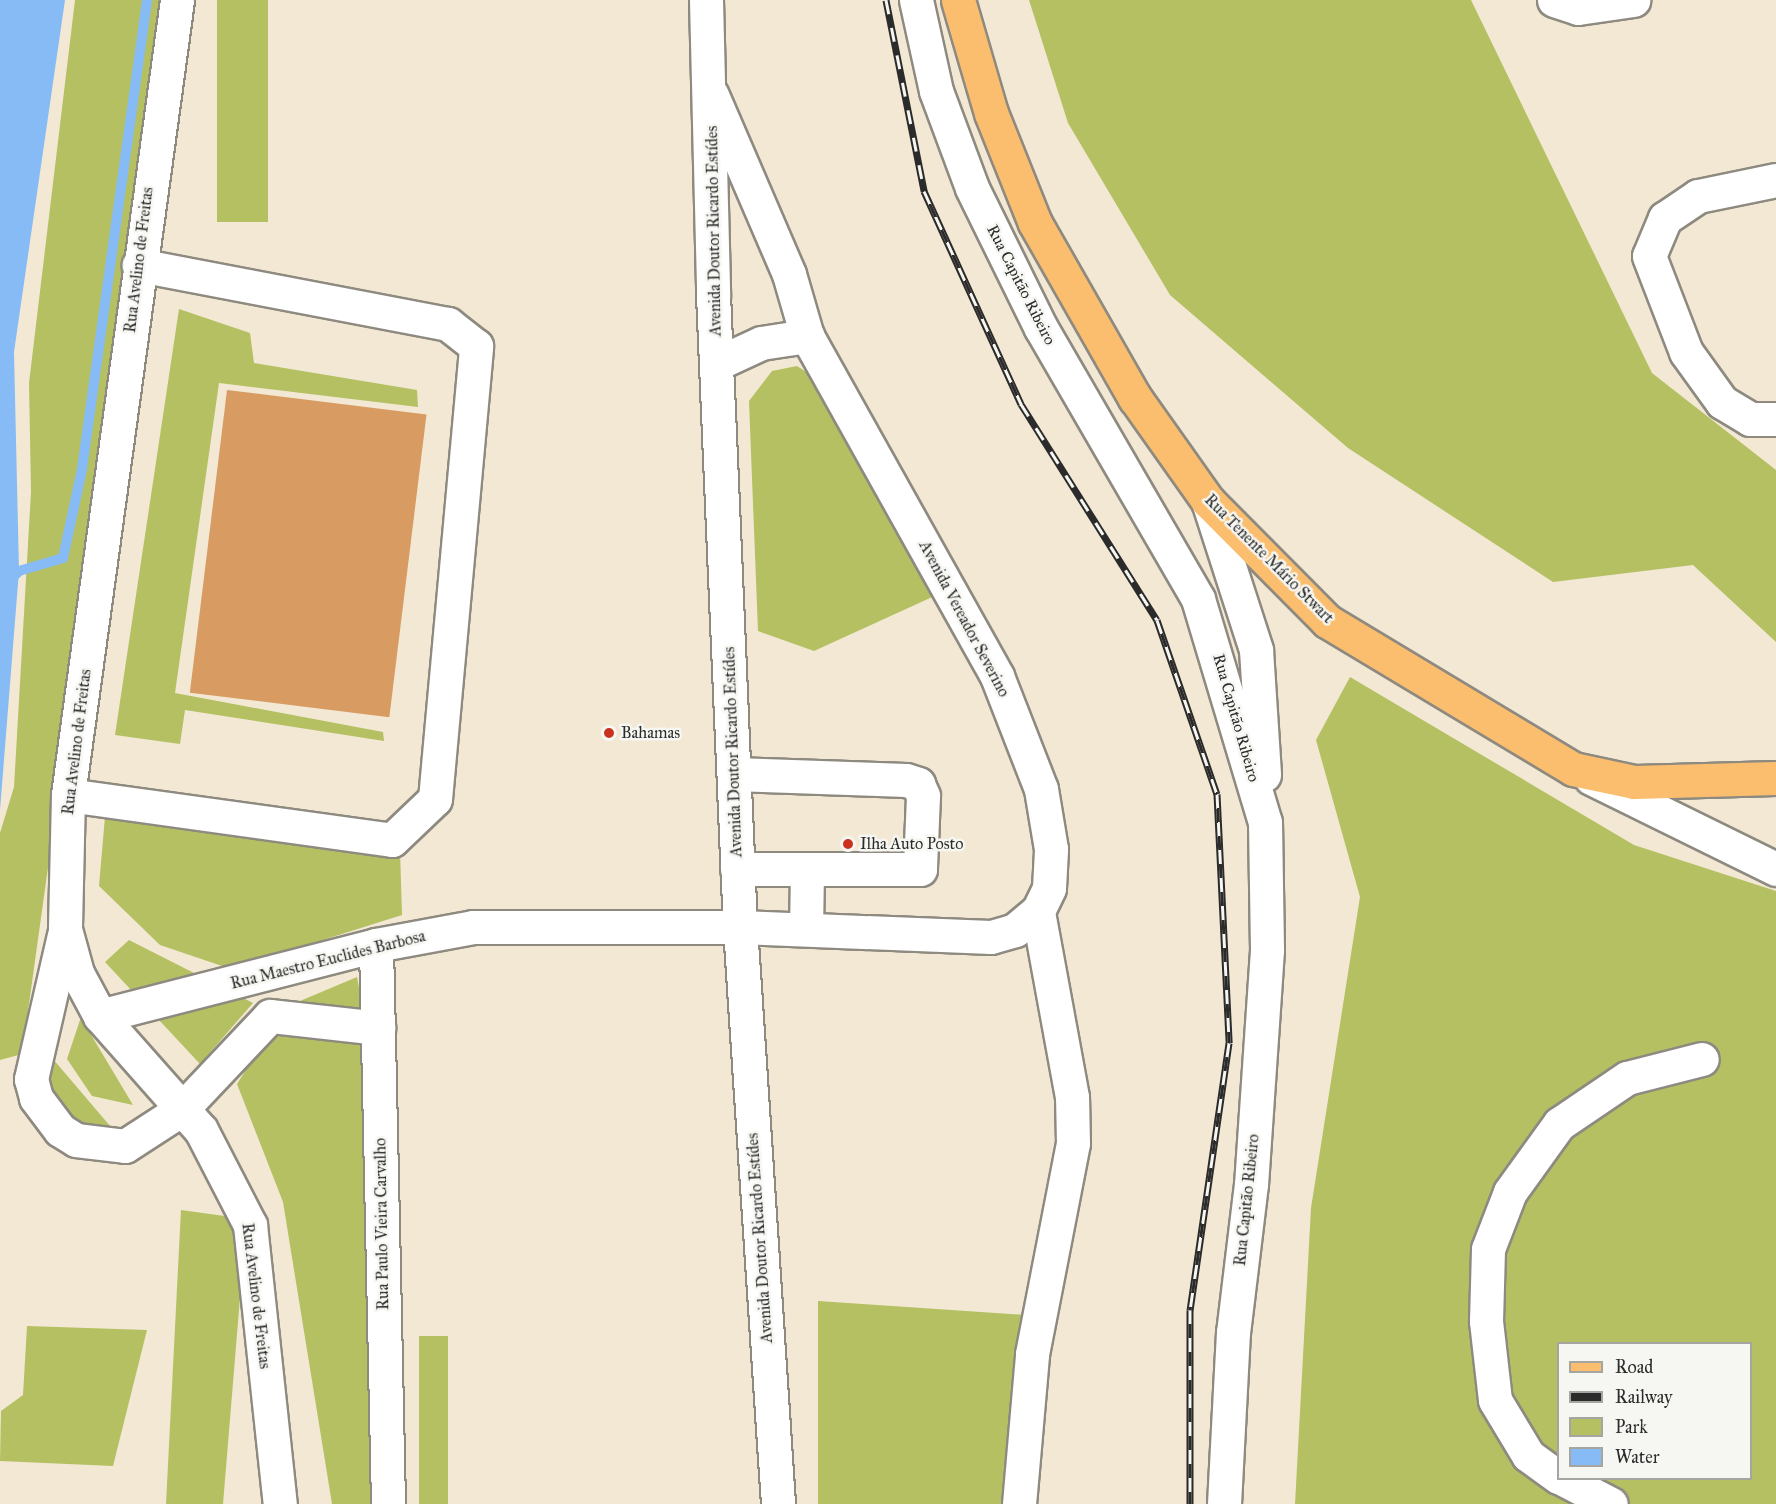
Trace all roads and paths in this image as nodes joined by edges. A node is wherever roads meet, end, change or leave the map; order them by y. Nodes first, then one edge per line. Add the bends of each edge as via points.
1 (177, 0) edge
2 (706, 0) edge
3 (915, 0) edge
4 (958, 0) edge
5 (1633, 0) edge
6 (1566, 4) edge
7 (712, 95) junction
8 (1776, 180) edge
9 (139, 264) junction
10 (807, 336) junction
11 (718, 363) junction
12 (1776, 418) edge
13 (1208, 501) junction
14 (1573, 769) junction
15 (734, 774) junction
16 (1776, 778) edge
17 (68, 795) junction
18 (1265, 822) junction
19 (737, 869) junction
20 (807, 869) junction
21 (1776, 869) edge
22 (1038, 912) junction
23 (740, 927) junction
24 (65, 929) junction
25 (806, 929) junction
26 (376, 945) junction
27 (272, 974) junction
28 (100, 1016) junction
29 (270, 1016) junction
30 (378, 1028) junction
31 (1702, 1059) dead end
32 (182, 1109) junction
33 (1557, 1476) edge
34 (1564, 1480) edge
35 (280, 1504) edge
36 (388, 1504) edge
37 (778, 1504) edge
38 (1019, 1504) edge
39 (1224, 1504) edge
40 (1611, 1504) edge

1 - 9 street, Rua Avelino de Freitas
2 - 7 street, Avenida Doutor Ricardo Estídes
3 - 18 street, Rua Capitão Ribeiro via 936,91 972,188 1041,328 1198,599
4 - 13 main road, Rua Tenente Mário Stwart via 991,113 1035,223 1135,398
5 - 6 street
7 - 10 street, Avenida Vereador Severino via 789,274
7 - 11 street, Avenida Doutor Ricardo Estídes via 713,294
8 - 12 street via 1698,196 1665,218 1649,256 1686,352 1722,402 1750,419
9 - 17 street, Rua Avelino de Freitas
9 - 17 street via 448,324 476,346 435,799 392,840
10 - 11 street via 761,343
10 - 22 street, Avenida Vereador Severino via 997,676 1041,789 1051,849 1049,888
11 - 15 street, Avenida Doutor Ricardo Estídes
13 - 14 main road, Rua Tenente Mário Stwart via 1327,621
13 - 18 street via 1256,651
14 - 16 main road, Rua Tenente Mário Stwart via 1634,782
14 - 21 street
15 - 19 street, Avenida Doutor Ricardo Estídes
15 - 20 street via 906,780 922,788 920,868
17 - 24 street, Rua Avelino de Freitas
18 - 39 street, Rua Capitão Ribeiro via 1267,950 1251,1184 1233,1332
19 - 20 street
19 - 23 street, Avenida Doutor Ricardo Estídes
20 - 25 street
22 - 25 street via 1015,930 991,937
22 - 38 street via 1072,1097 1073,1143 1032,1354
23 - 25 street
23 - 26 street, Rua Maestro Euclides Barbosa via 542,923 473,927
23 - 37 street, Avenida Doutor Ricardo Estídes
24 - 28 street, Rua Avelino de Freitas via 77,973
24 - 32 street via 31,1079 36,1098 60,1130 101,1146 125,1146
26 - 27 street, Rua Maestro Euclides Barbosa
26 - 30 street, Rua Paulo Vieira Carvalho
27 - 28 street, Rua Maestro Euclides Barbosa
27 - 29 street
28 - 32 street, Rua Avelino de Freitas
29 - 30 street
29 - 32 street
30 - 36 street, Rua Paulo Vieira Carvalho
31 - 33 street via 1627,1078 1559,1124 1510,1192 1488,1249 1486,1322 1495,1400 1528,1455
32 - 35 street, Rua Avelino de Freitas via 201,1130 250,1225
34 - 40 street

